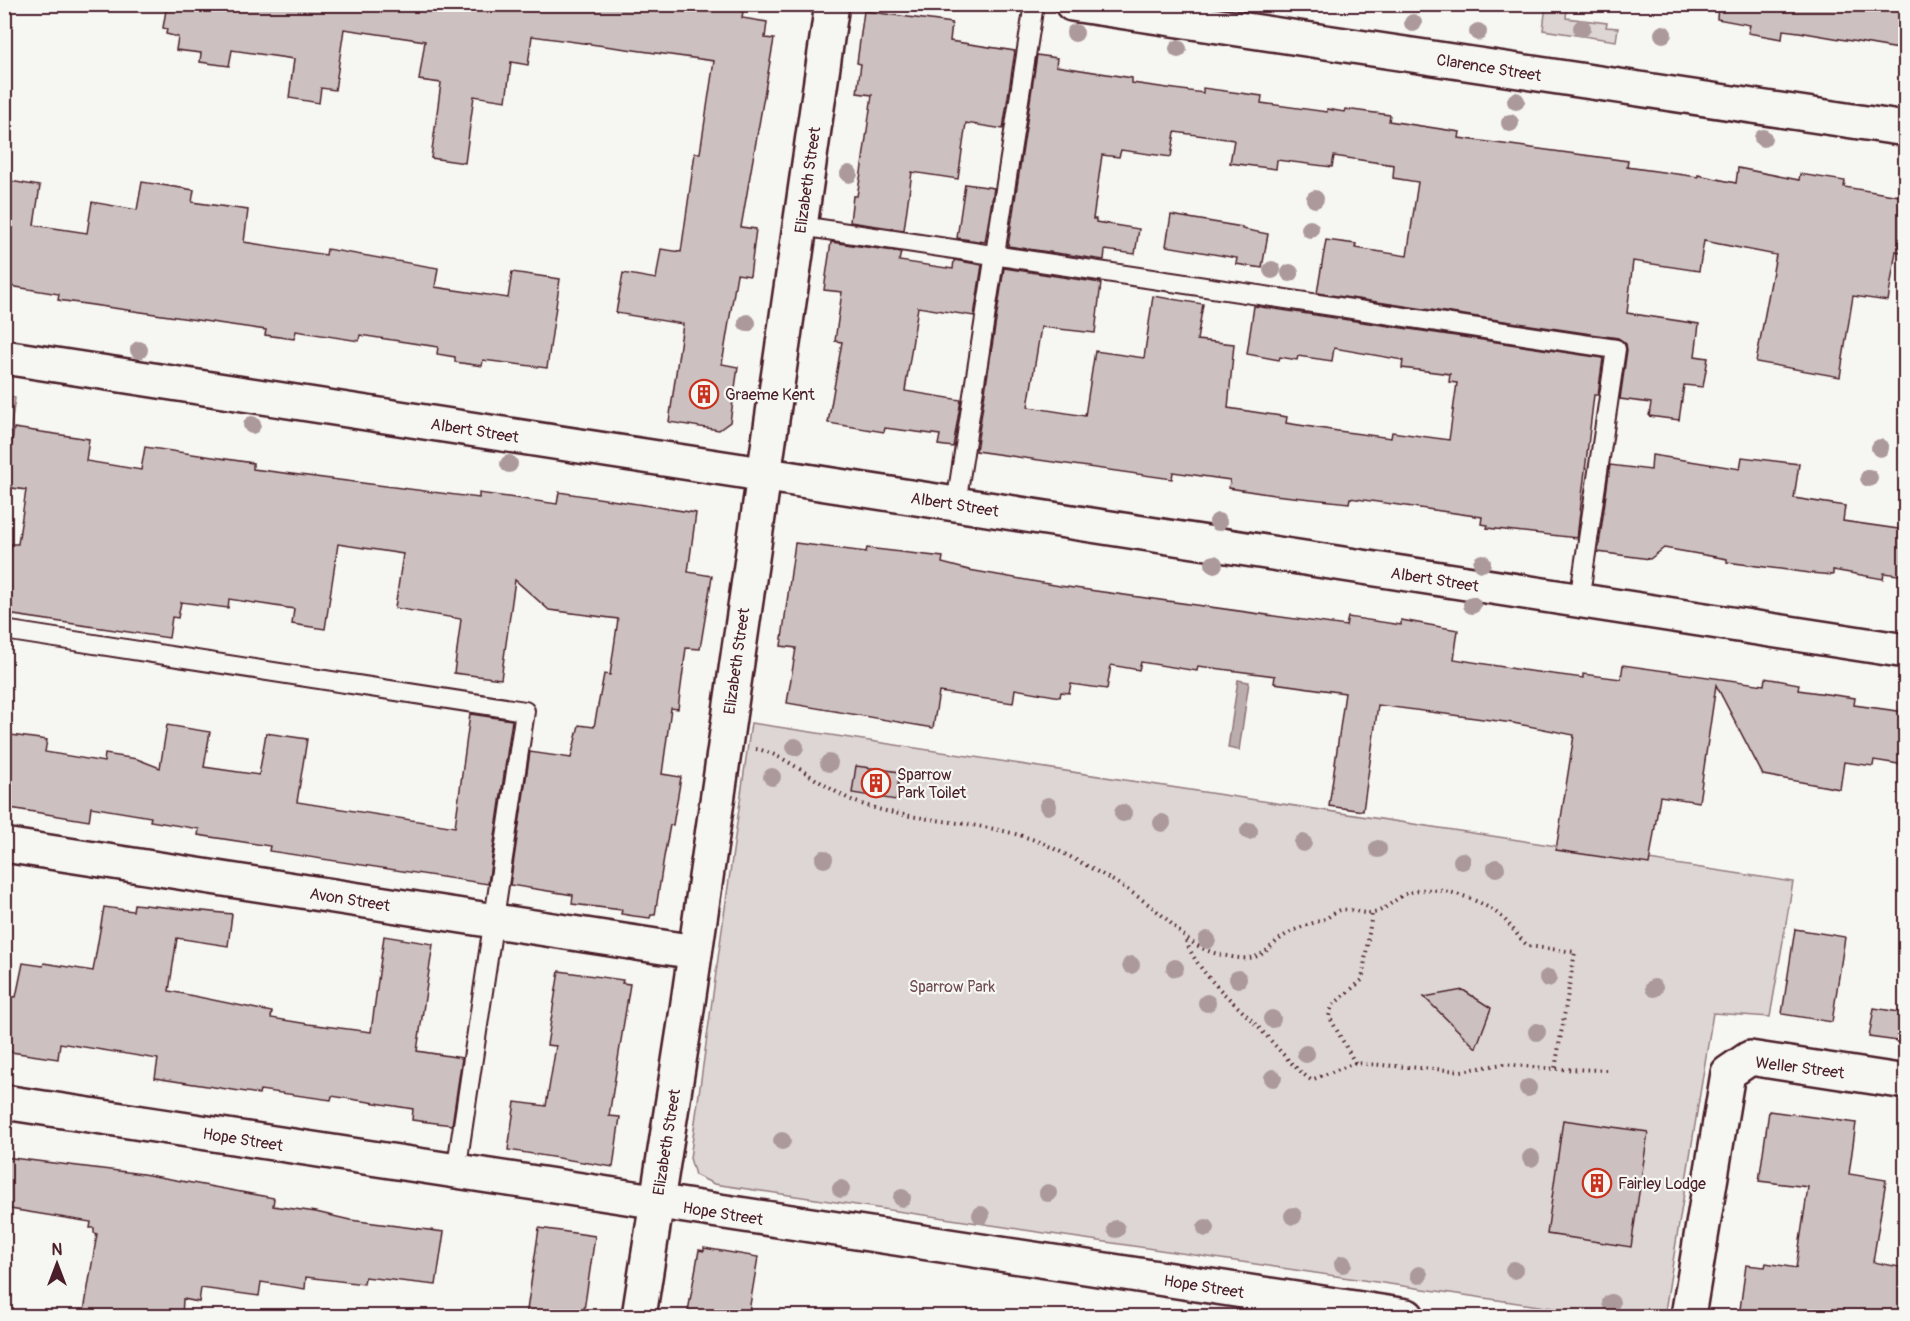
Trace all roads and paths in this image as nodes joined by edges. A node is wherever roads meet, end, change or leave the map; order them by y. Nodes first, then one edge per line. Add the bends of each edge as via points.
1 (832, 4) edge
2 (1034, 4) edge
3 (1072, 4) edge
4 (1905, 129) edge
5 (801, 226) junction
6 (996, 255) junction
7 (4, 357) edge
8 (762, 475) junction
9 (956, 504) junction
10 (1579, 601) junction
11 (4, 630) edge
12 (1905, 651) edge
13 (753, 749) dead end
14 (4, 845) edge
15 (1372, 913) junction
16 (494, 921) junction
17 (1186, 940) junction
18 (695, 952) junction
19 (1355, 1063) junction
20 (1555, 1069) junction
21 (1609, 1070) dead end
22 (1905, 1082) edge
23 (4, 1102) edge
24 (456, 1172) junction
25 (657, 1203) junction
26 (639, 1317) edge
27 (1407, 1317) edge
28 (1688, 1317) edge

1 - 5 street, Elizabeth Street
2 - 6 lane
3 - 4 street, Clarence Street
5 - 6 lane
5 - 8 street, Elizabeth Street
6 - 9 lane
6 - 10 lane via 1616,349
7 - 8 street, Albert Street
8 - 9 street, Albert Street
8 - 18 street, Elizabeth Street
9 - 10 street, Albert Street
10 - 12 street, Albert Street
11 - 16 lane via 525,711
13 - 17 path via 771,751 829,789 861,804 1013,832 1052,847 1158,912
14 - 16 street, Avon Street
15 - 17 path via 1341,910 1286,934 1256,958 1203,949
15 - 19 path via 1362,980 1332,1006 1329,1016
15 - 20 path via 1413,891 1464,896 1488,906 1527,946 1575,952
16 - 18 street, Avon Street
16 - 24 lane
17 - 19 path via 1192,957 1206,976 1260,1028 1293,1067 1311,1080
18 - 25 street, Elizabeth Street
19 - 20 path via 1461,1071 1503,1064
20 - 21 path
22 - 28 street, Weller Street via 1750,1058 1728,1073
23 - 24 street, Hope Street
24 - 25 street, Hope Street
25 - 26 street, Elizabeth Street
25 - 27 street, Hope Street

